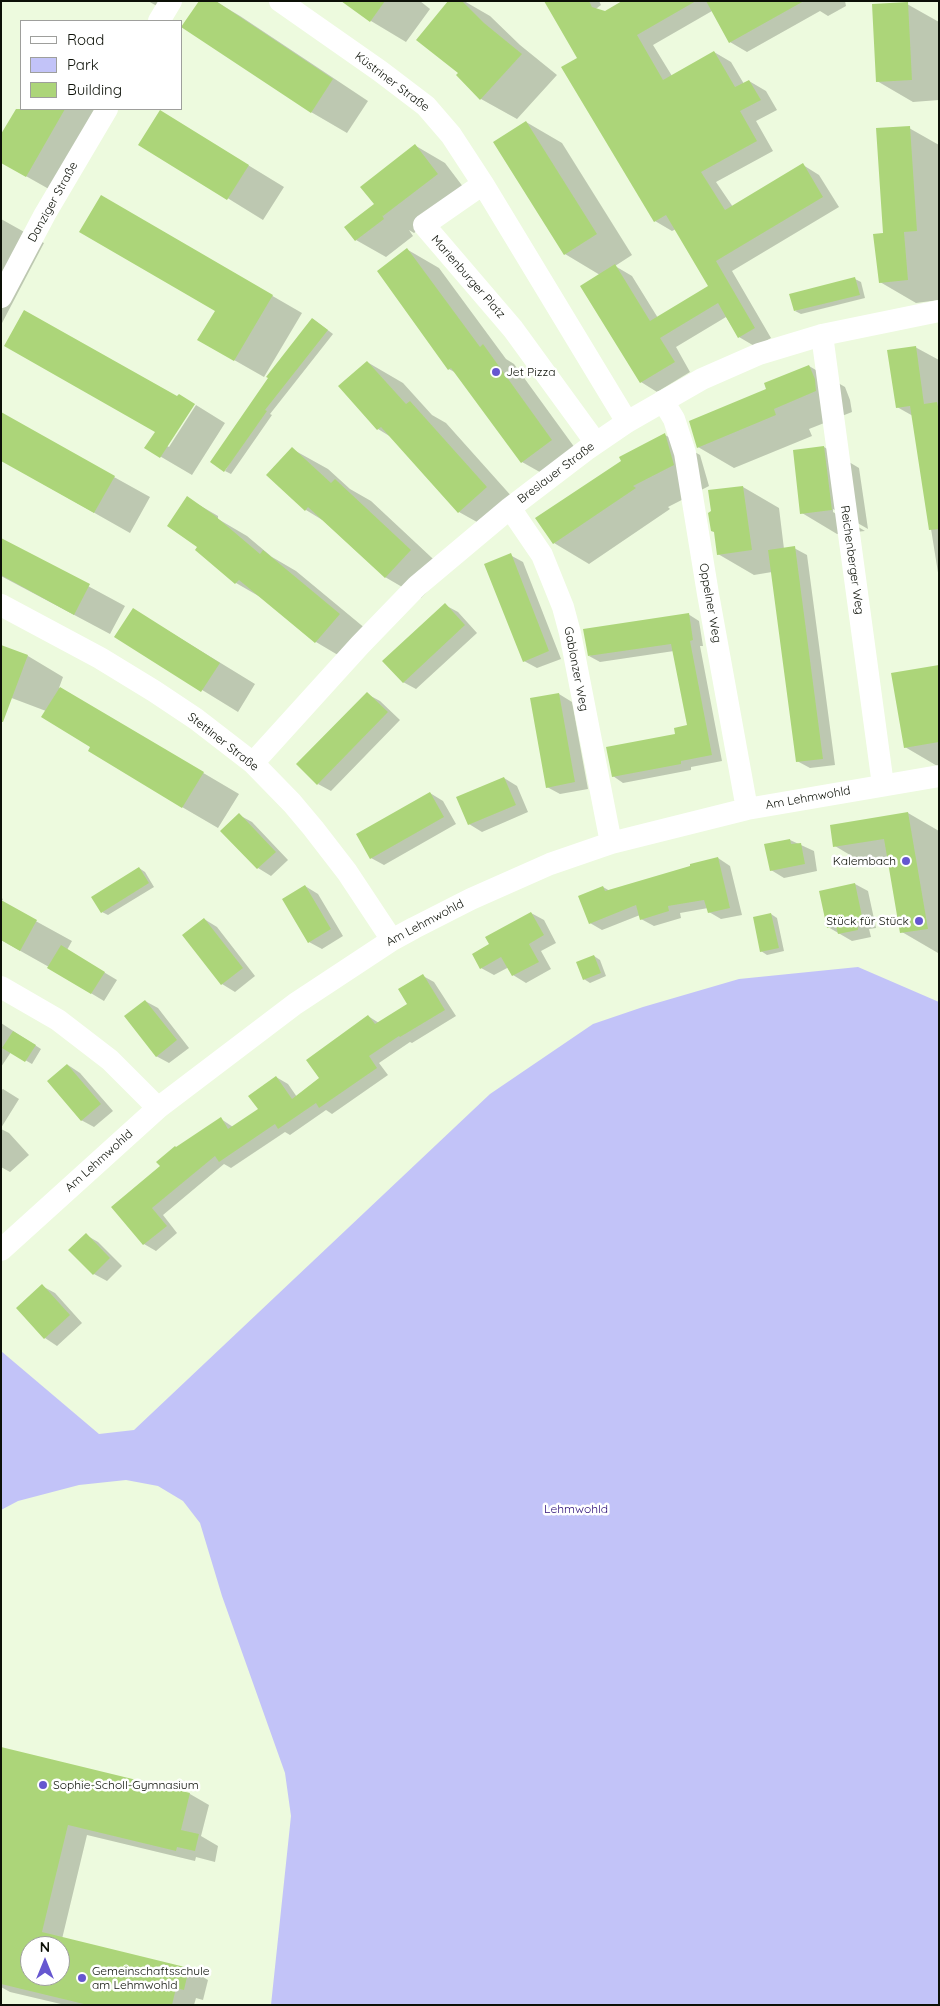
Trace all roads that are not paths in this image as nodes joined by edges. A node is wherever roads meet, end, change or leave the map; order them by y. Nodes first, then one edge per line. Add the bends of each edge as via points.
1 (171, 1) edge
2 (280, 1) edge
3 (160, 20) edge
4 (106, 110) edge
5 (483, 184) junction
6 (1, 297) edge
7 (939, 311) edge
8 (822, 335) junction
9 (663, 401) junction
10 (627, 422) junction
11 (596, 443) junction
12 (510, 508) junction
13 (1, 605) edge
14 (253, 763) junction
15 (939, 776) edge
16 (883, 785) junction
17 (747, 809) junction
18 (611, 843) junction
19 (392, 940) junction
20 (1, 987) edge
21 (158, 1108) junction
22 (1, 1250) edge

1 - 3 street
2 - 5 street, Küstriner Straße via 426,106 452,135
4 - 6 street, Danziger Straße
5 - 10 street
5 - 11 street, Marienburger Platz via 424,225 514,329
7 - 8 street, Breslauer Straße
8 - 9 street, Breslauer Straße via 729,366
8 - 16 street, Reichenberger Weg
9 - 10 street, Breslauer Straße
9 - 17 street, Oppelner Weg via 674,419 686,453
10 - 11 street, Breslauer Straße
11 - 12 street, Breslauer Straße
12 - 14 street, Breslauer Straße via 417,586
12 - 18 street, Gablonzer Weg via 542,555 565,616
13 - 14 street, Stettiner Straße via 154,691
14 - 19 street, Stettiner Straße via 313,828
15 - 16 street, Am Lehmwohld
16 - 17 street, Am Lehmwohld
17 - 18 street, Am Lehmwohld
18 - 19 street, Am Lehmwohld via 550,864 471,899
19 - 21 street, Am Lehmwohld via 295,1004
20 - 21 street via 58,1020 103,1055
21 - 22 street, Am Lehmwohld

